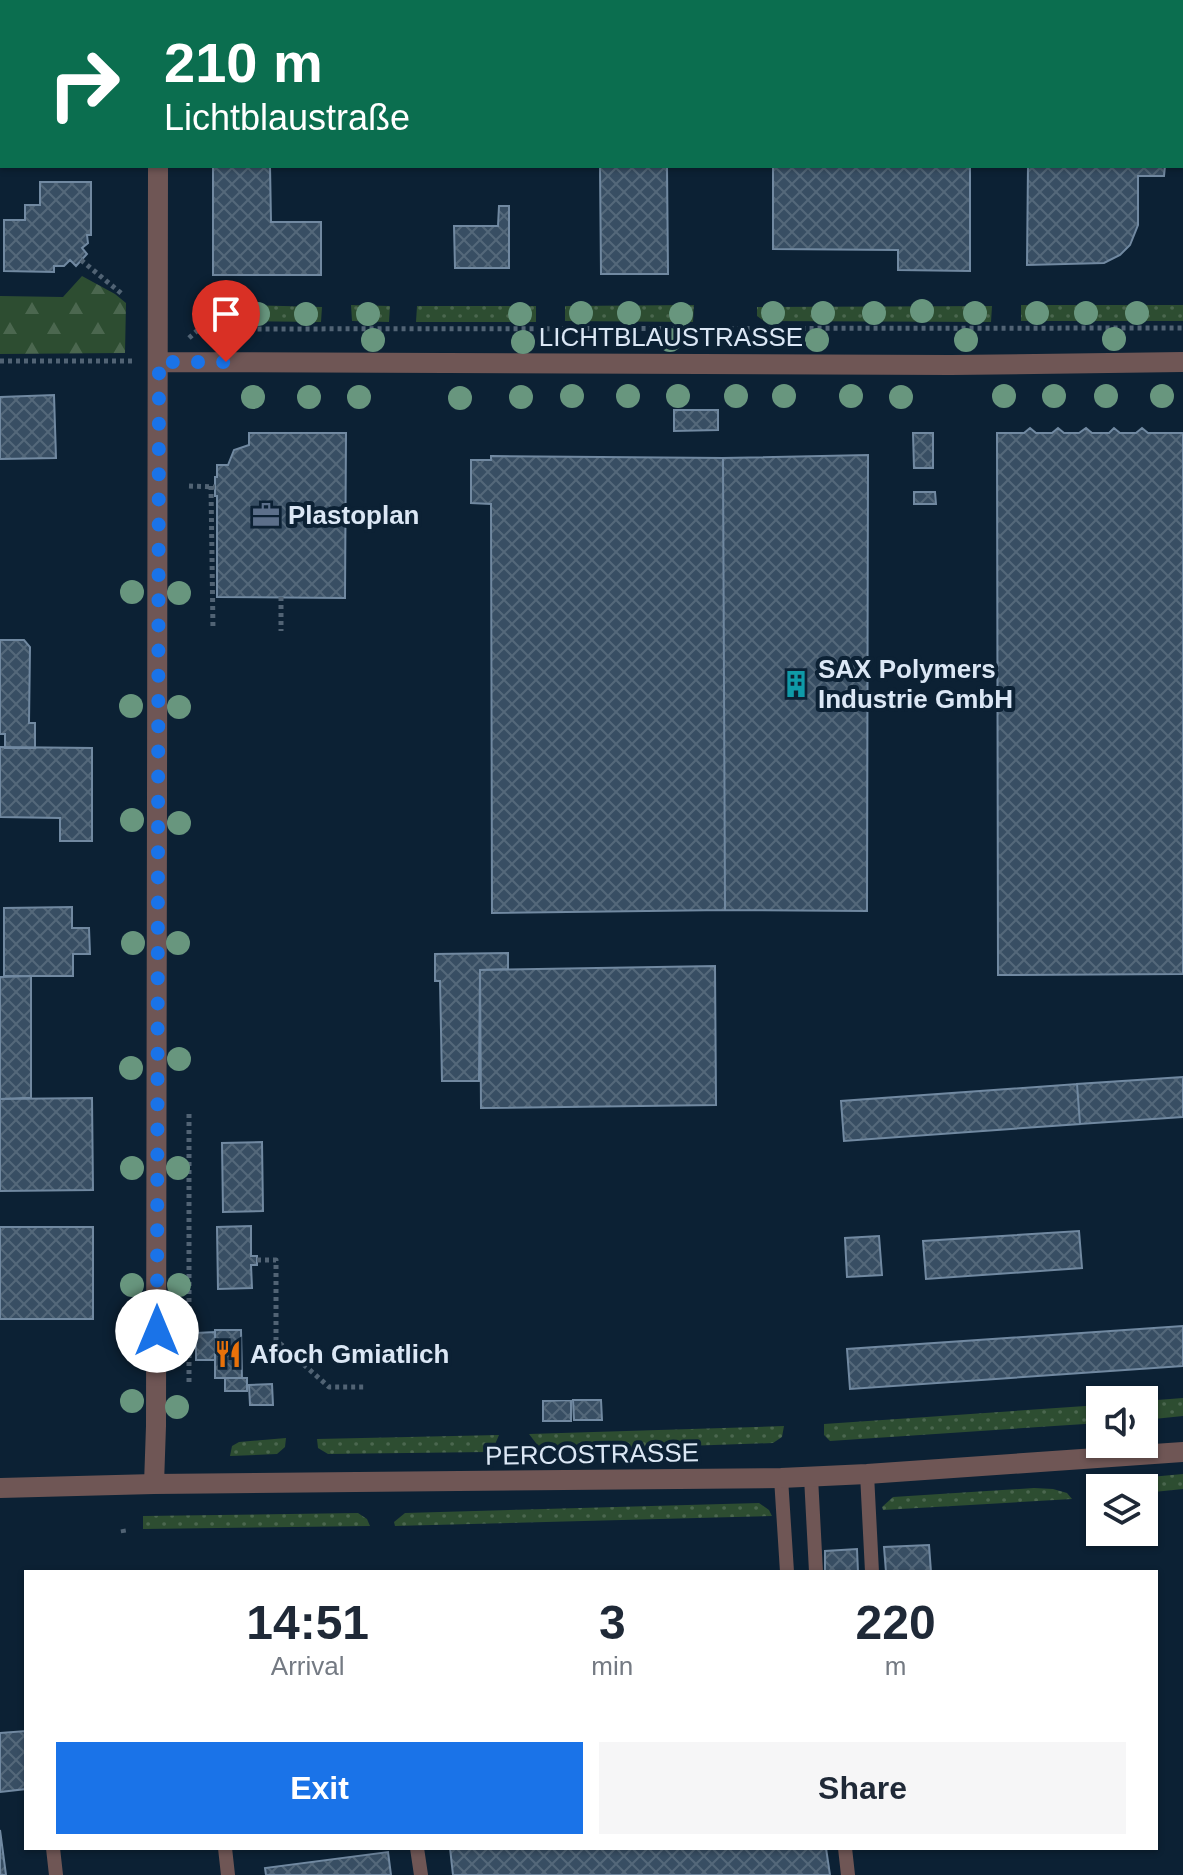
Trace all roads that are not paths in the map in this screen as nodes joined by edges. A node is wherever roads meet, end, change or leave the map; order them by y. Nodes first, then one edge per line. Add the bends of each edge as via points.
1 (158, 168) edge
2 (159, 362) junction
3 (1183, 362) edge
4 (1183, 1452) edge
5 (867, 1474) junction
6 (811, 1477) junction
7 (781, 1478) junction
8 (154, 1484) junction
9 (0, 1488) edge
10 (787, 1570) edge
11 (816, 1570) edge
12 (872, 1570) edge
13 (53, 1850) edge
14 (225, 1850) edge
15 (417, 1850) edge
16 (845, 1850) edge
17 (56, 1875) edge
18 (228, 1875) edge
19 (421, 1875) edge
20 (848, 1875) edge

1 - 2 street
2 - 3 street, LICHTBLAUSTRASSE
2 - 8 street
4 - 5 street, PERCOSTRASSE
5 - 6 street, PERCOSTRASSE
5 - 12 lane
6 - 7 street, PERCOSTRASSE
6 - 11 lane
7 - 8 street, PERCOSTRASSE
7 - 10 lane
8 - 9 street, PERCOSTRASSE
13 - 17 lane
14 - 18 lane
15 - 19 lane
16 - 20 lane

